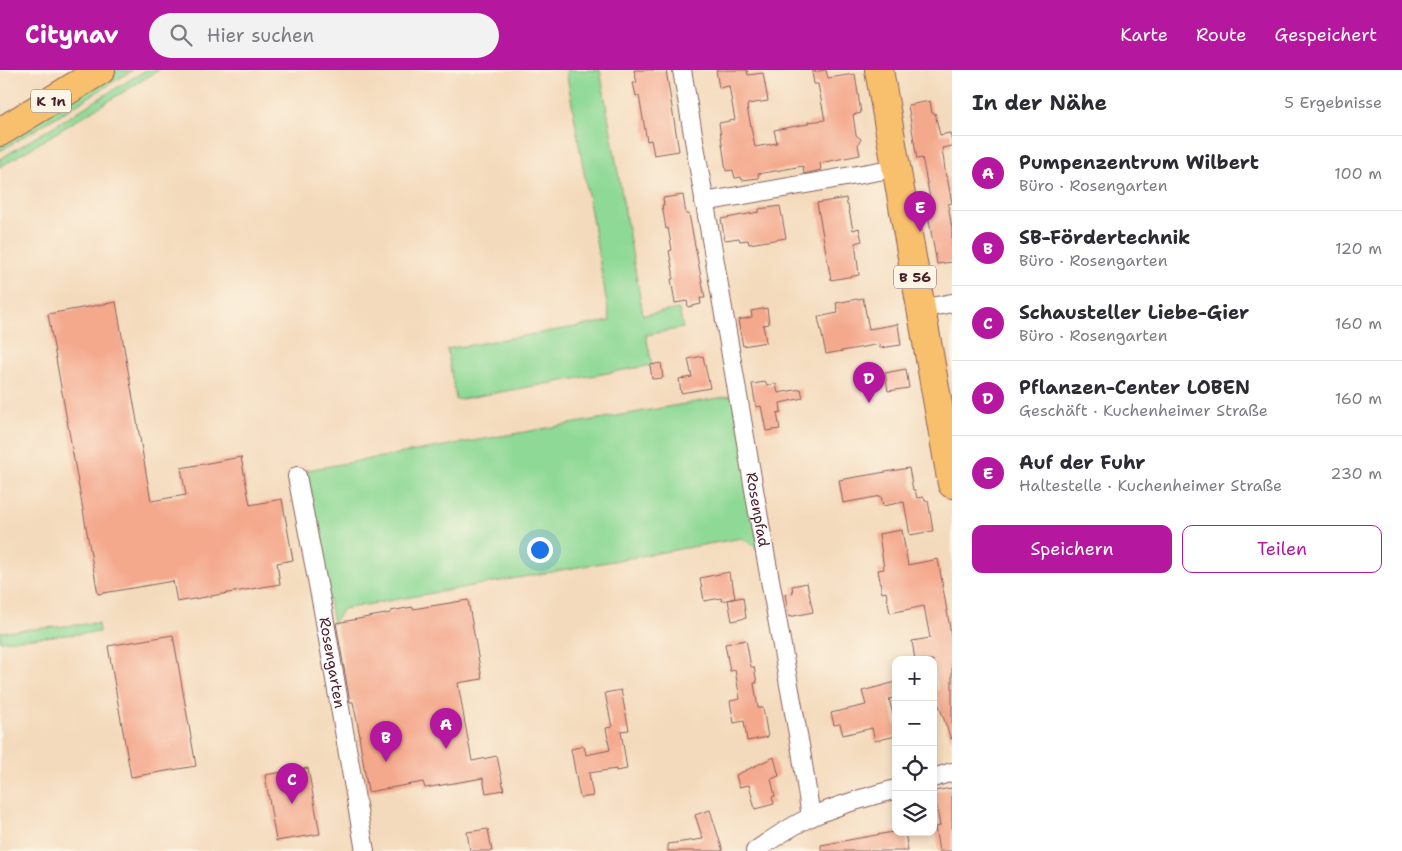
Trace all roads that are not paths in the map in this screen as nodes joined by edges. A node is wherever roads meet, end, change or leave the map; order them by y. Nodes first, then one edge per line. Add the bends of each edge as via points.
1 (101, 70) edge
2 (682, 70) edge
3 (879, 70) edge
4 (0, 132) edge
5 (896, 168) junction
6 (704, 202) junction
7 (952, 303) edge
8 (920, 308) junction
9 (297, 476) dead end
10 (952, 484) edge
11 (952, 772) edge
12 (937, 777) edge
13 (892, 790) edge
14 (811, 817) junction
15 (365, 851) edge
16 (755, 851) edge

1 - 4 main road, K 1n
2 - 6 street, Rosenpfad
3 - 5 main road, B 56
5 - 6 street
5 - 8 main road, B 56
6 - 14 street, Rosenpfad
7 - 8 street
8 - 10 main road, B 56
9 - 15 street, Rosengarten
11 - 12 street
13 - 14 street
14 - 16 street

